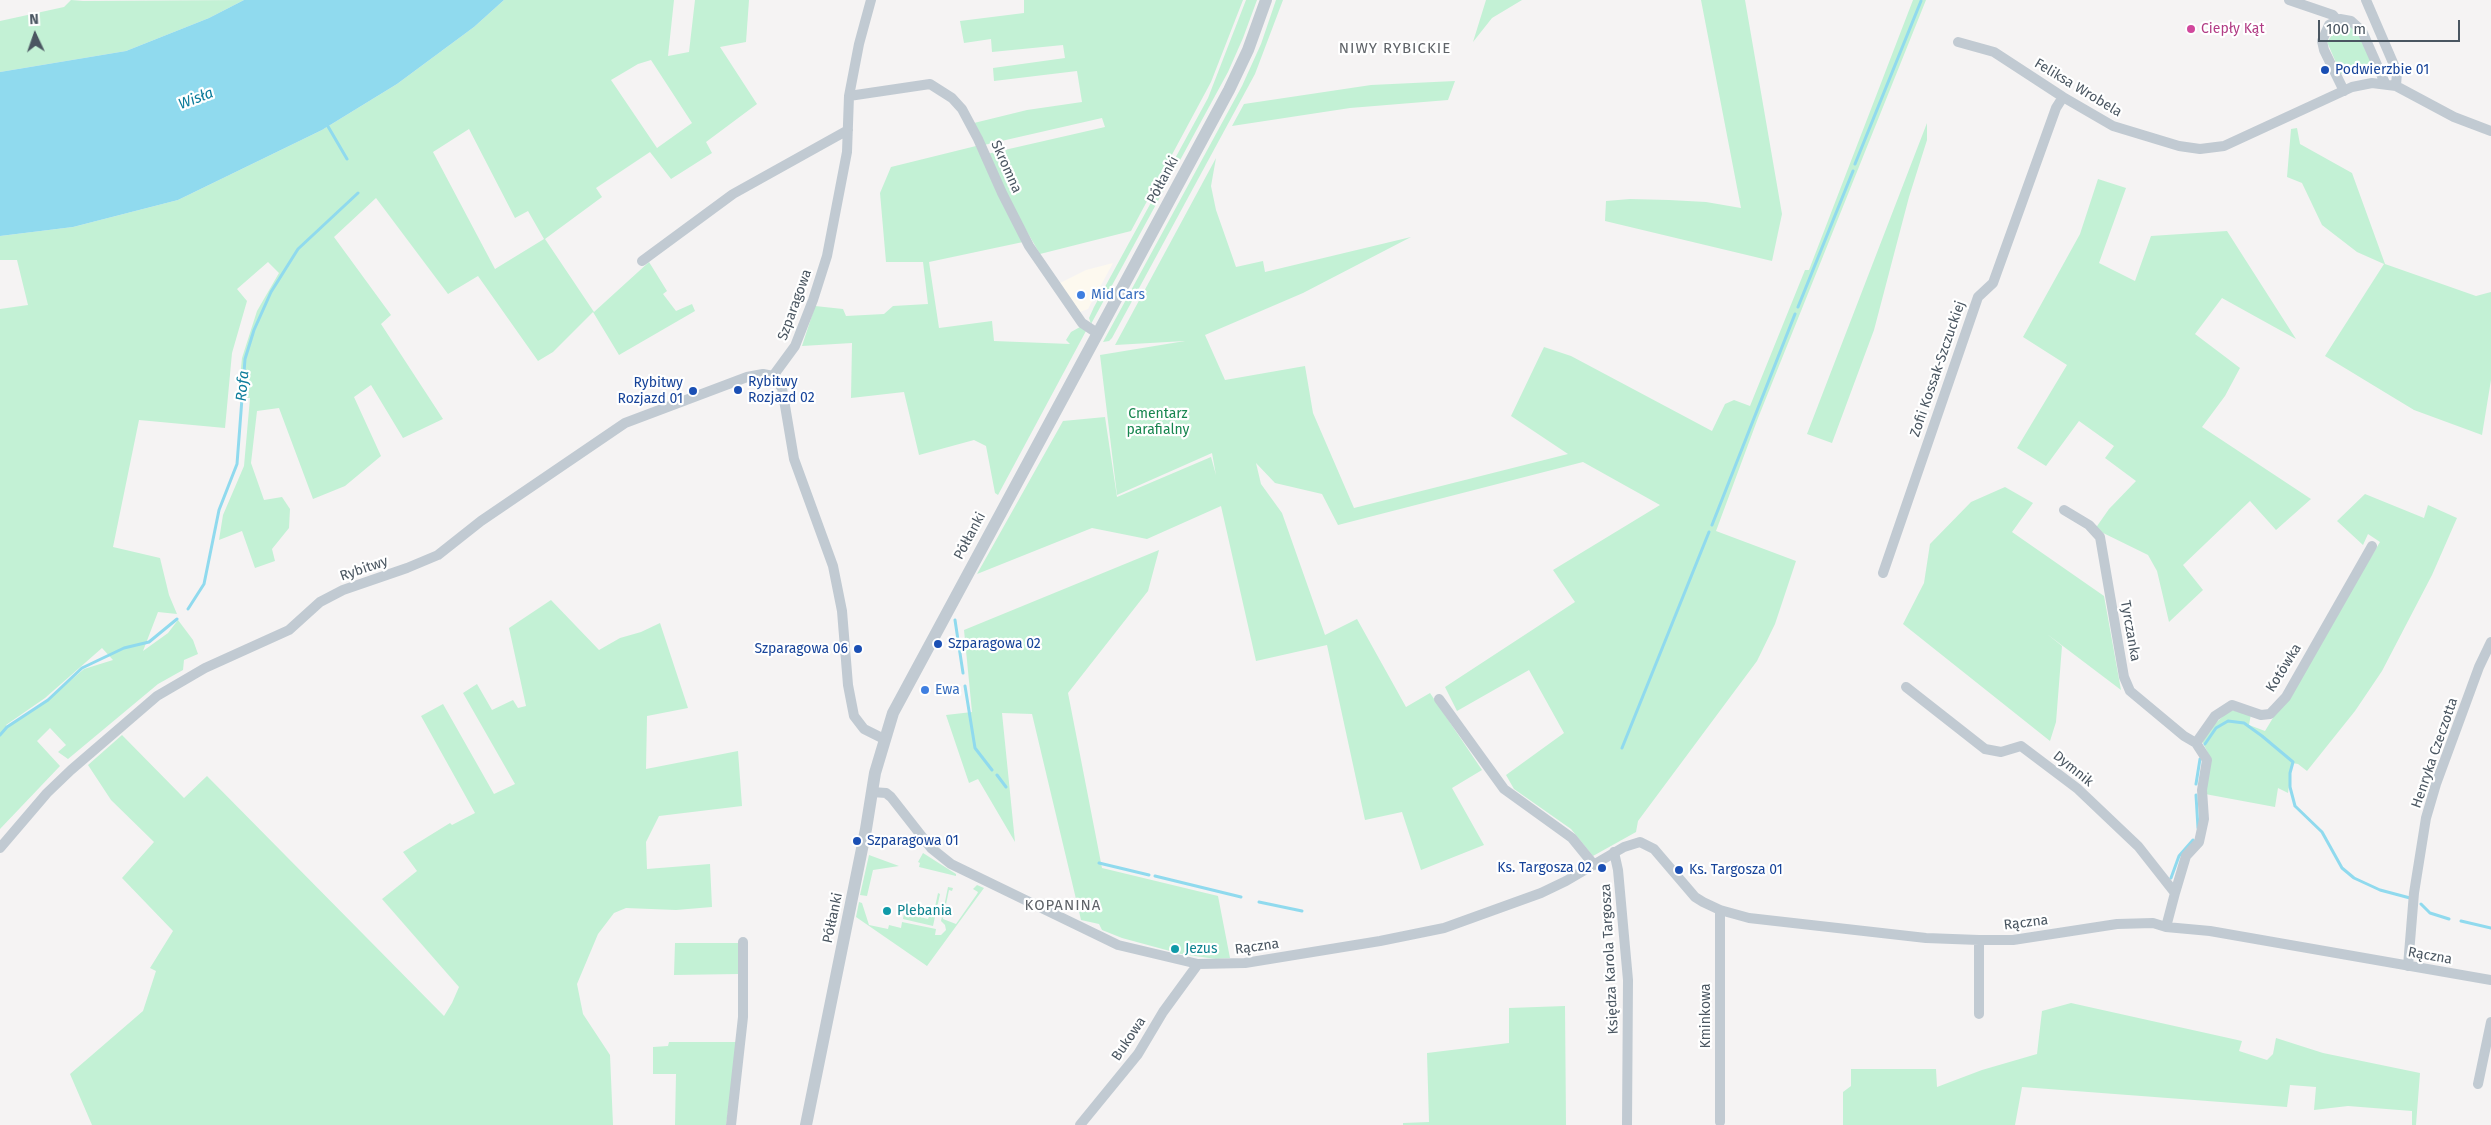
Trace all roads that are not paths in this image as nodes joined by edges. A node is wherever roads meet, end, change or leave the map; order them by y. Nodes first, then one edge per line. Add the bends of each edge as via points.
1 (871, 0) edge
2 (1266, 0) edge
3 (2289, 0) edge
4 (2366, 0) edge
5 (2337, 20) junction
6 (1958, 42) dead end
7 (2385, 84) junction
8 (2396, 86) junction
9 (2344, 91) junction
10 (849, 96) junction
11 (2062, 96) junction
12 (848, 130) junction
13 (2491, 131) edge
14 (642, 261) dead end
15 (1097, 333) junction
16 (773, 376) junction
17 (2064, 510) dead end
18 (2372, 546) dead end
19 (1883, 573) dead end
20 (2491, 642) edge
21 (2486, 663) edge
22 (1906, 687) dead end
23 (1439, 699) dead end
24 (884, 739) junction
25 (2196, 743) junction
26 (872, 792) junction
27 (0, 848) edge
28 (1614, 852) junction
29 (1594, 865) junction
30 (2175, 893) junction
31 (1720, 910) junction
32 (2166, 927) junction
33 (1979, 940) junction
34 (743, 942) dead end
35 (1198, 964) junction
36 (2408, 966) junction
37 (2491, 980) edge
38 (1979, 1014) dead end
39 (2491, 1022) edge
40 (2478, 1084) dead end
41 (1720, 1122) dead end
42 (731, 1125) edge
43 (806, 1125) edge
44 (1080, 1125) edge
45 (1627, 1125) edge

1 - 10 street, Szparagowa
2 - 15 street, Półłanki via 1229,90
3 - 5 street via 2333,15
4 - 8 street via 2397,72
5 - 7 street via 2352,21 2362,31
5 - 9 street via 2329,25 2322,45
6 - 11 street, Feliksa Wrobela via 1994,52
7 - 8 street, Feliksa Wrobela
7 - 9 street, Feliksa Wrobela via 2358,85
8 - 13 street, Feliksa Wrobela via 2454,117
9 - 11 street, Feliksa Wrobela via 2232,143 2200,149 2122,129
10 - 12 street, Szparagowa
10 - 15 street, Skromna via 930,84 952,98 974,132 1029,246 1082,323
11 - 19 street, Zofii Kossak-Szczuckiej via 1993,283 1978,297
12 - 14 street via 733,194
12 - 16 street, Szparagowa via 836,213 819,283 795,346
15 - 24 street, Półłanki via 909,679 892,713
16 - 24 street via 784,392 794,460 837,581 854,716 864,729
16 - 27 street, Rybitwy via 747,377 625,423 481,521 438,555 343,590 320,602 289,630 205,668 157,696 47,793
17 - 25 street, Tyrczanka via 2089,525 2100,537 2124,677 2130,691
18 - 25 street, Kotówka via 2286,697 2270,714 2261,715 2232,705 2215,716
20 - 21 street, Henryka Czeczotta
21 - 36 street, Henryka Czeczotta via 2436,784 2426,818 2414,893
22 - 30 street, Dymnik via 1985,749 2001,752 2020,746 2078,789 2138,846
23 - 29 street via 1504,789 1572,838
24 - 26 street, Półłanki
25 - 30 street via 2206,760 2202,790 2204,820 2199,842 2186,856
26 - 35 street, Rączna via 886,793 891,797 931,848 951,864 1118,945
26 - 43 street, Półłanki
28 - 29 street, Rączna
28 - 31 street, Rączna via 1633,843 1646,844 1658,853 1696,897
28 - 45 street, Księdza Karola Targosza via 1618,864 1628,980
29 - 35 street, Rączna via 1541,893 1444,928 1259,961 1230,965
30 - 32 street
31 - 33 street, Rączna via 1749,918 1926,938
31 - 41 street, Kminkowa
32 - 33 street, Rączna via 2154,923 2117,924 2012,940
32 - 36 street, Rączna via 2210,931
33 - 38 street
34 - 42 street via 743,1017
35 - 44 street, Bukowa via 1133,1060
36 - 37 street, Rączna
39 - 40 street

